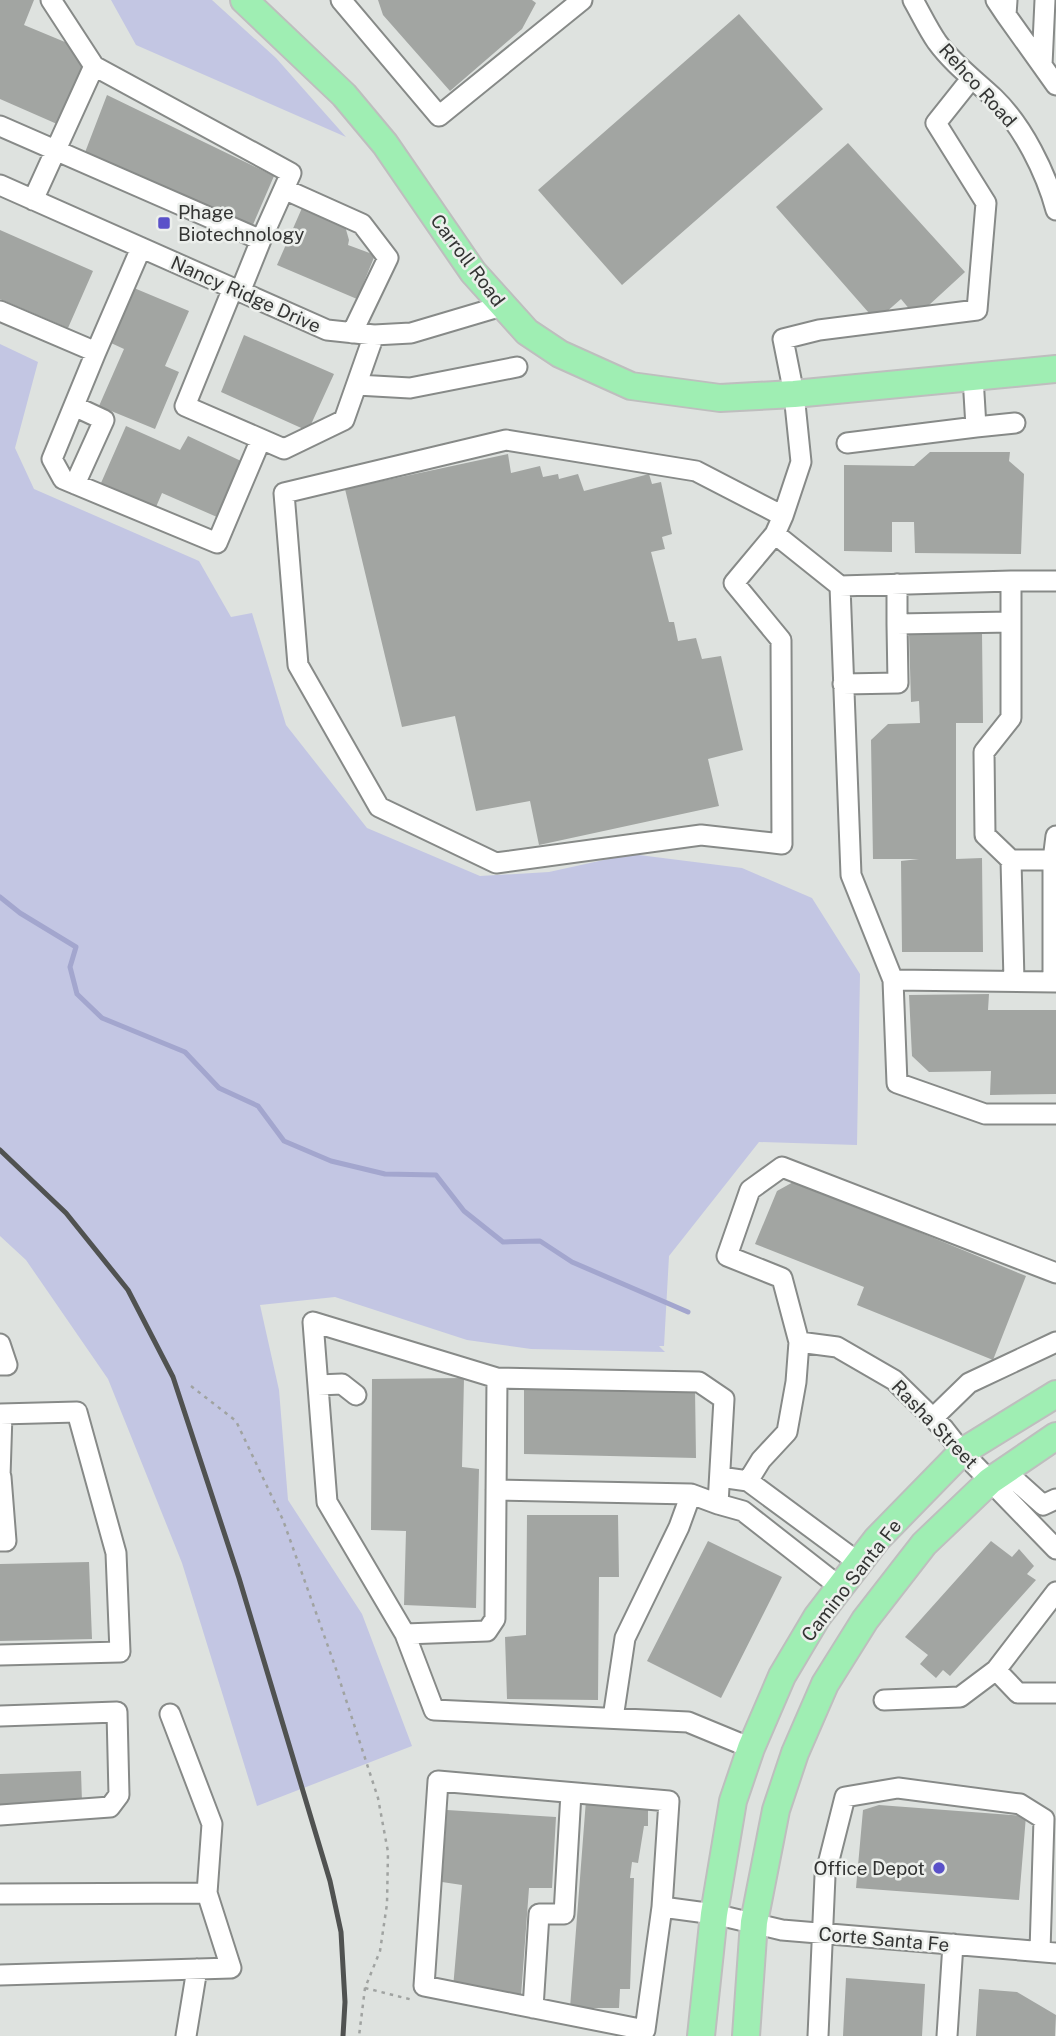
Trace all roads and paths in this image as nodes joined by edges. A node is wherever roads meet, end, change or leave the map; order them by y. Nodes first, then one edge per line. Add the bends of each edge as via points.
1 (51, 0) edge
2 (341, 0) edge
3 (583, 0) edge
4 (913, 0) edge
5 (1045, 0) edge
6 (247, 1) edge
7 (1003, 5) edge
8 (561, 6) edge
9 (1042, 65) junction
10 (94, 66) junction
11 (971, 79) junction
12 (1056, 85) edge
13 (0, 126) edge
14 (56, 150) junction
15 (1052, 180) edge
16 (0, 185) edge
17 (284, 189) junction
18 (33, 200) junction
19 (1056, 210) edge
20 (261, 240) junction
21 (141, 248) junction
22 (237, 290) junction
23 (502, 306) junction
24 (0, 311) edge
25 (352, 333) junction
26 (374, 335) junction
27 (96, 352) junction
28 (517, 367) dead end
29 (1056, 369) edge
30 (973, 377) junction
31 (356, 385) junction
32 (794, 394) junction
33 (74, 406) junction
34 (1015, 423) dead end
35 (976, 427) junction
36 (261, 439) junction
37 (847, 443) dead end
38 (75, 484) junction
39 (779, 525) junction
40 (1011, 581) junction
41 (1056, 581) edge
42 (897, 584) junction
43 (840, 586) junction
44 (1011, 622) junction
45 (897, 624) junction
46 (844, 684) junction
47 (1056, 836) edge
48 (1011, 860) junction
49 (1054, 860) edge
50 (893, 980) junction
51 (1014, 981) junction
52 (1055, 982) edge
53 (1056, 1114) edge
54 (1056, 1273) edge
55 (799, 1342) junction
56 (1056, 1342) edge
57 (0, 1344) edge
58 (0, 1365) edge
59 (497, 1378) junction
60 (318, 1385) junction
61 (191, 1386) dead end
62 (1056, 1394) edge
63 (356, 1395) dead end
64 (1, 1414) edge
65 (933, 1418) junction
66 (1056, 1436) edge
67 (962, 1452) junction
68 (998, 1476) junction
69 (0, 1477) edge
70 (720, 1477) junction
71 (748, 1481) junction
72 (496, 1490) junction
73 (691, 1494) junction
74 (718, 1504) junction
75 (1052, 1507) edge
76 (0, 1541) edge
77 (1056, 1549) edge
78 (859, 1563) junction
79 (840, 1587) junction
80 (1056, 1592) edge
81 (405, 1634) junction
82 (0, 1655) edge
83 (996, 1670) junction
84 (1056, 1693) edge
85 (884, 1700) dead end
86 (170, 1714) dead end
87 (0, 1716) edge
88 (613, 1718) junction
89 (751, 1748) junction
90 (571, 1793) junction
91 (0, 1815) edge
92 (207, 1893) junction
93 (0, 1894) edge
94 (662, 1907) junction
95 (714, 1914) junction
96 (754, 1922) junction
97 (822, 1934) junction
98 (953, 1944) junction
99 (1048, 1952) edge
100 (197, 1969) junction
101 (0, 1975) edge
102 (365, 1988) junction
103 (416, 2000) dead end
104 (533, 2008) junction
105 (186, 2036) edge
106 (359, 2036) edge
107 (701, 2036) edge
108 (746, 2036) edge
109 (818, 2036) edge
110 (947, 2036) edge

1 - 10 street
2 - 8 street via 439,116
3 - 8 street
4 - 11 street, Rehco Road via 938,43
5 - 9 street
6 - 23 main road, Carroll Road via 344,95 385,144 472,272
7 - 9 street
9 - 12 street
10 - 14 street
10 - 17 street via 291,173
11 - 15 street, Rehco Road via 996,100
11 - 32 street via 936,123 986,203 977,310 819,330 783,339
13 - 14 street
14 - 18 street
14 - 20 street
15 - 19 street, Rehco Road
16 - 18 street, Nancy Ridge Drive
17 - 20 street
17 - 25 street via 362,224 388,258
18 - 21 street, Nancy Ridge Drive
20 - 22 street
21 - 22 street, Nancy Ridge Drive
21 - 27 street
22 - 25 street, Nancy Ridge Drive via 327,330
22 - 36 street via 185,406
23 - 26 street, Nancy Ridge Drive via 411,333
23 - 32 main road, Carroll Road via 527,332 561,354 631,386 720,398
24 - 27 street
25 - 26 street, Nancy Ridge Drive
26 - 31 street
27 - 33 street
28 - 31 street via 410,388
29 - 30 main road, Carroll Road
30 - 32 main road, Carroll Road
30 - 35 street
31 - 36 street via 344,420 285,449
32 - 39 street via 801,462
33 - 38 street via 52,458 63,479
33 - 38 street via 104,420
34 - 35 street
35 - 37 street
36 - 38 street via 217,543
39 - 39 street via 734,583 781,640 782,844 701,835 496,863 379,807 298,665 284,494 506,440 696,471
39 - 43 street
40 - 41 street
40 - 42 street
40 - 44 street
42 - 43 street
42 - 45 street
43 - 46 street
44 - 45 street
44 - 48 street via 1011,718 984,752 985,835
45 - 46 street via 898,683
46 - 50 street via 851,875
47 - 49 street
48 - 49 street
48 - 51 street
49 - 52 street
50 - 51 street
50 - 53 street via 897,1083 985,1114
51 - 52 street
54 - 55 street via 782,1167 750,1190 727,1256 782,1278
55 - 65 street, Rasha Street via 837,1347 894,1380
55 - 71 street via 787,1432
56 - 65 street via 969,1383
57 - 58 street via 7,1365
59 - 60 street via 313,1322
59 - 70 street via 699,1382 724,1399
59 - 72 street
60 - 63 street via 342,1384
60 - 81 street via 327,1502
61 - 102 path via 236,1421 283,1520 378,1798 388,1852 387,1904 380,1951
62 - 67 main road, Camino Santa Fe
64 - 69 street
64 - 82 street via 77,1412 116,1553 120,1652
65 - 67 street, Rasha Street
66 - 68 main road, Camino Santa Fe
67 - 68 street, Rasha Street
67 - 78 main road, Camino Santa Fe
68 - 75 street
68 - 77 street
68 - 96 main road, Camino Santa Fe via 924,1544 865,1620 825,1684 776,1810
69 - 76 street via 6,1541
70 - 71 street
70 - 74 street
71 - 78 street
72 - 73 street
72 - 81 street via 495,1619 487,1631
73 - 74 street
73 - 88 street via 625,1638
74 - 79 street via 743,1511
78 - 79 main road, Camino Santa Fe
79 - 89 main road, Camino Santa Fe via 782,1676
80 - 83 street
81 - 88 street via 434,1710
83 - 84 street via 1018,1693
83 - 85 street via 960,1697
86 - 92 street via 212,1824
87 - 91 street via 117,1712 119,1795 110,1807
88 - 89 street via 688,1722
89 - 95 main road, Camino Santa Fe via 733,1801
90 - 94 street via 669,1801
90 - 104 street via 564,1914 539,1913
90 - 104 street via 438,1781 424,1986
92 - 93 street
92 - 100 street via 231,1968
94 - 95 street, Corte Santa Fe
94 - 104 street via 645,2030
95 - 96 street, Corte Santa Fe
95 - 107 main road, Camino Santa Fe
96 - 97 street, Corte Santa Fe
96 - 108 main road, Camino Santa Fe
97 - 98 street, Corte Santa Fe
97 - 99 street via 825,1876 845,1797 898,1788 1020,1804 1044,1819
97 - 109 street
98 - 99 street, Corte Santa Fe
98 - 110 street
100 - 101 street
100 - 105 street
102 - 103 path
102 - 106 path

